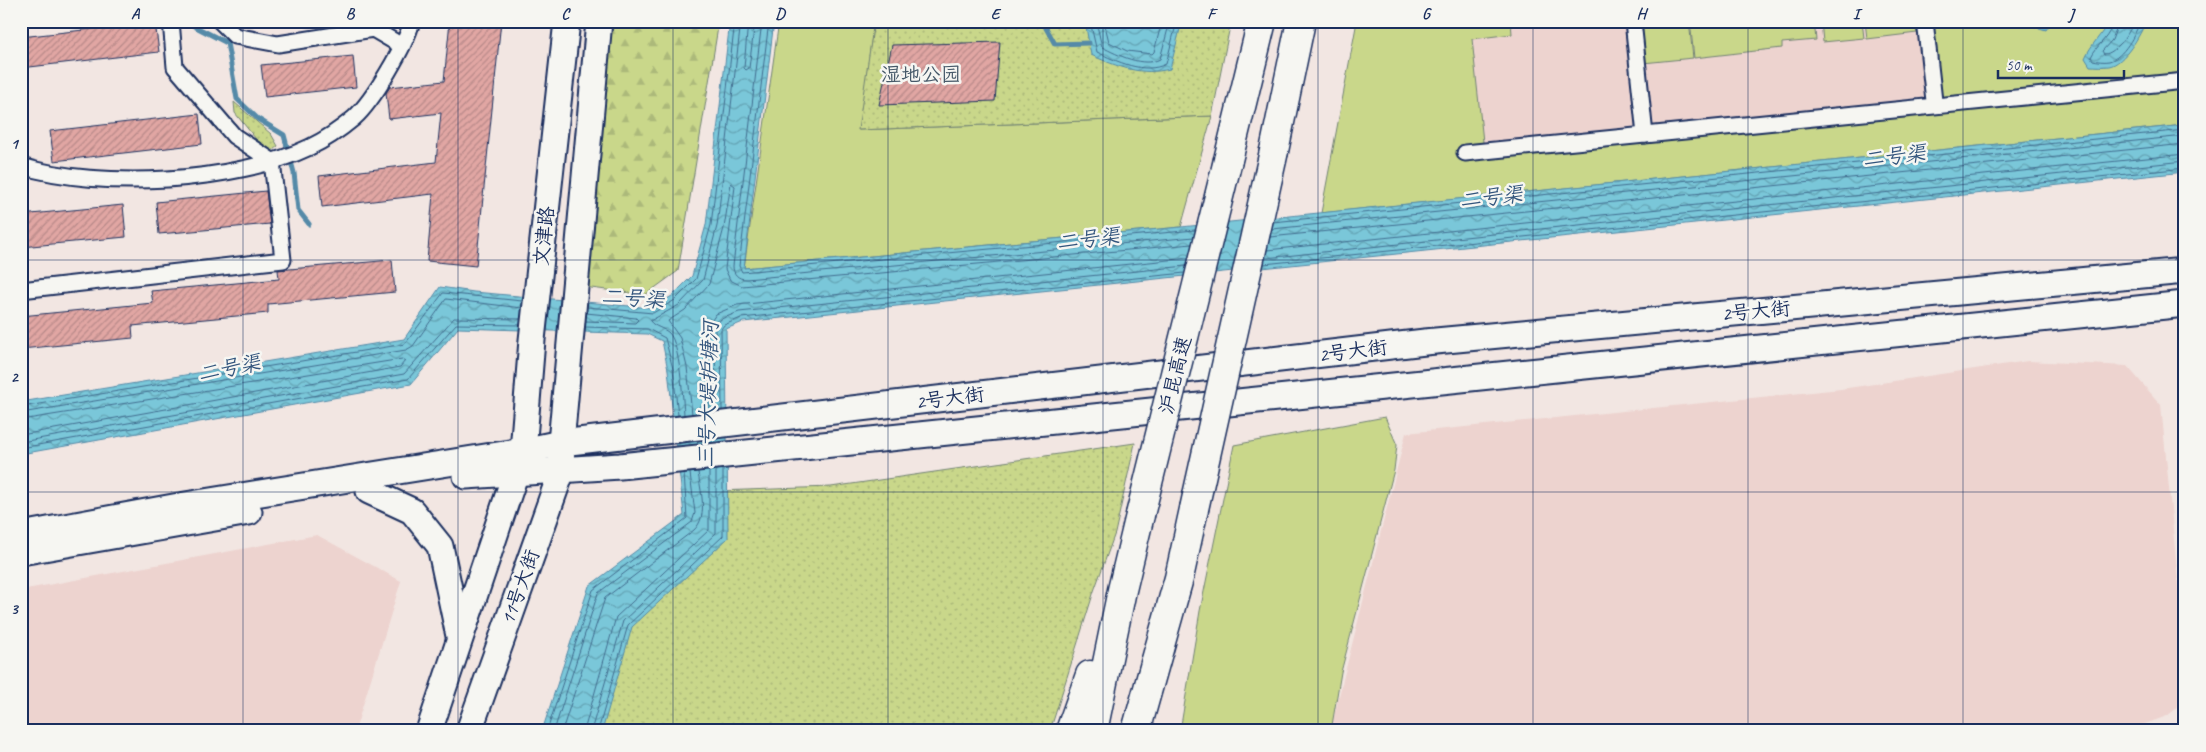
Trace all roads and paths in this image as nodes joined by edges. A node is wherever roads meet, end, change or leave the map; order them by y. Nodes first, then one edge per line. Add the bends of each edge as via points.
1 (171, 21) edge
2 (220, 21) edge
3 (412, 21) edge
4 (567, 21) edge
5 (599, 21) edge
6 (1262, 21) edge
7 (1301, 21) edge
8 (1633, 21) edge
9 (1925, 21) edge
10 (402, 46) junction
11 (2185, 81) edge
12 (1934, 101) dead end
13 (1645, 135) junction
14 (1465, 153) dead end
15 (275, 160) junction
16 (21, 166) edge
17 (2185, 271) edge
18 (21, 290) edge
19 (2185, 304) edge
20 (561, 443) junction
21 (520, 461) junction
22 (562, 470) junction
23 (369, 491) junction
24 (21, 534) edge
25 (21, 552) edge
26 (1178, 578) junction
27 (1122, 590) junction
28 (460, 639) junction
29 (429, 731) edge
30 (470, 731) edge
31 (1070, 731) edge
32 (1093, 731) edge
33 (1136, 731) edge
34 (1154, 731) edge

1 - 15 street via 174,67 234,136
2 - 10 street via 235,36 278,44 373,29
3 - 10 street
4 - 21 main road, 文津路
5 - 20 main road, 文津路
6 - 27 highway, 沪昆高速, bridge
7 - 26 highway, bridge
8 - 13 street
9 - 12 street
10 - 15 street via 389,71 355,118 311,147
11 - 13 street
13 - 14 street
15 - 16 street via 252,168 115,181 50,174
15 - 18 street via 282,260
17 - 20 main road, 2号大街 via 1425,342
19 - 22 main road, 2号大街
20 - 21 main road, 2号大街
20 - 22 main road, 11号大街
21 - 22 main road, 2号大街
21 - 23 main road
21 - 24 main road via 189,505
21 - 28 main road, 11号大街
22 - 30 main road, 11号大街
23 - 25 main road
23 - 28 main road via 412,511 440,546
26 - 33 highway
26 - 34 highway
27 - 31 highway
27 - 32 highway, 沪昆高速
28 - 29 main road, 11号大街

